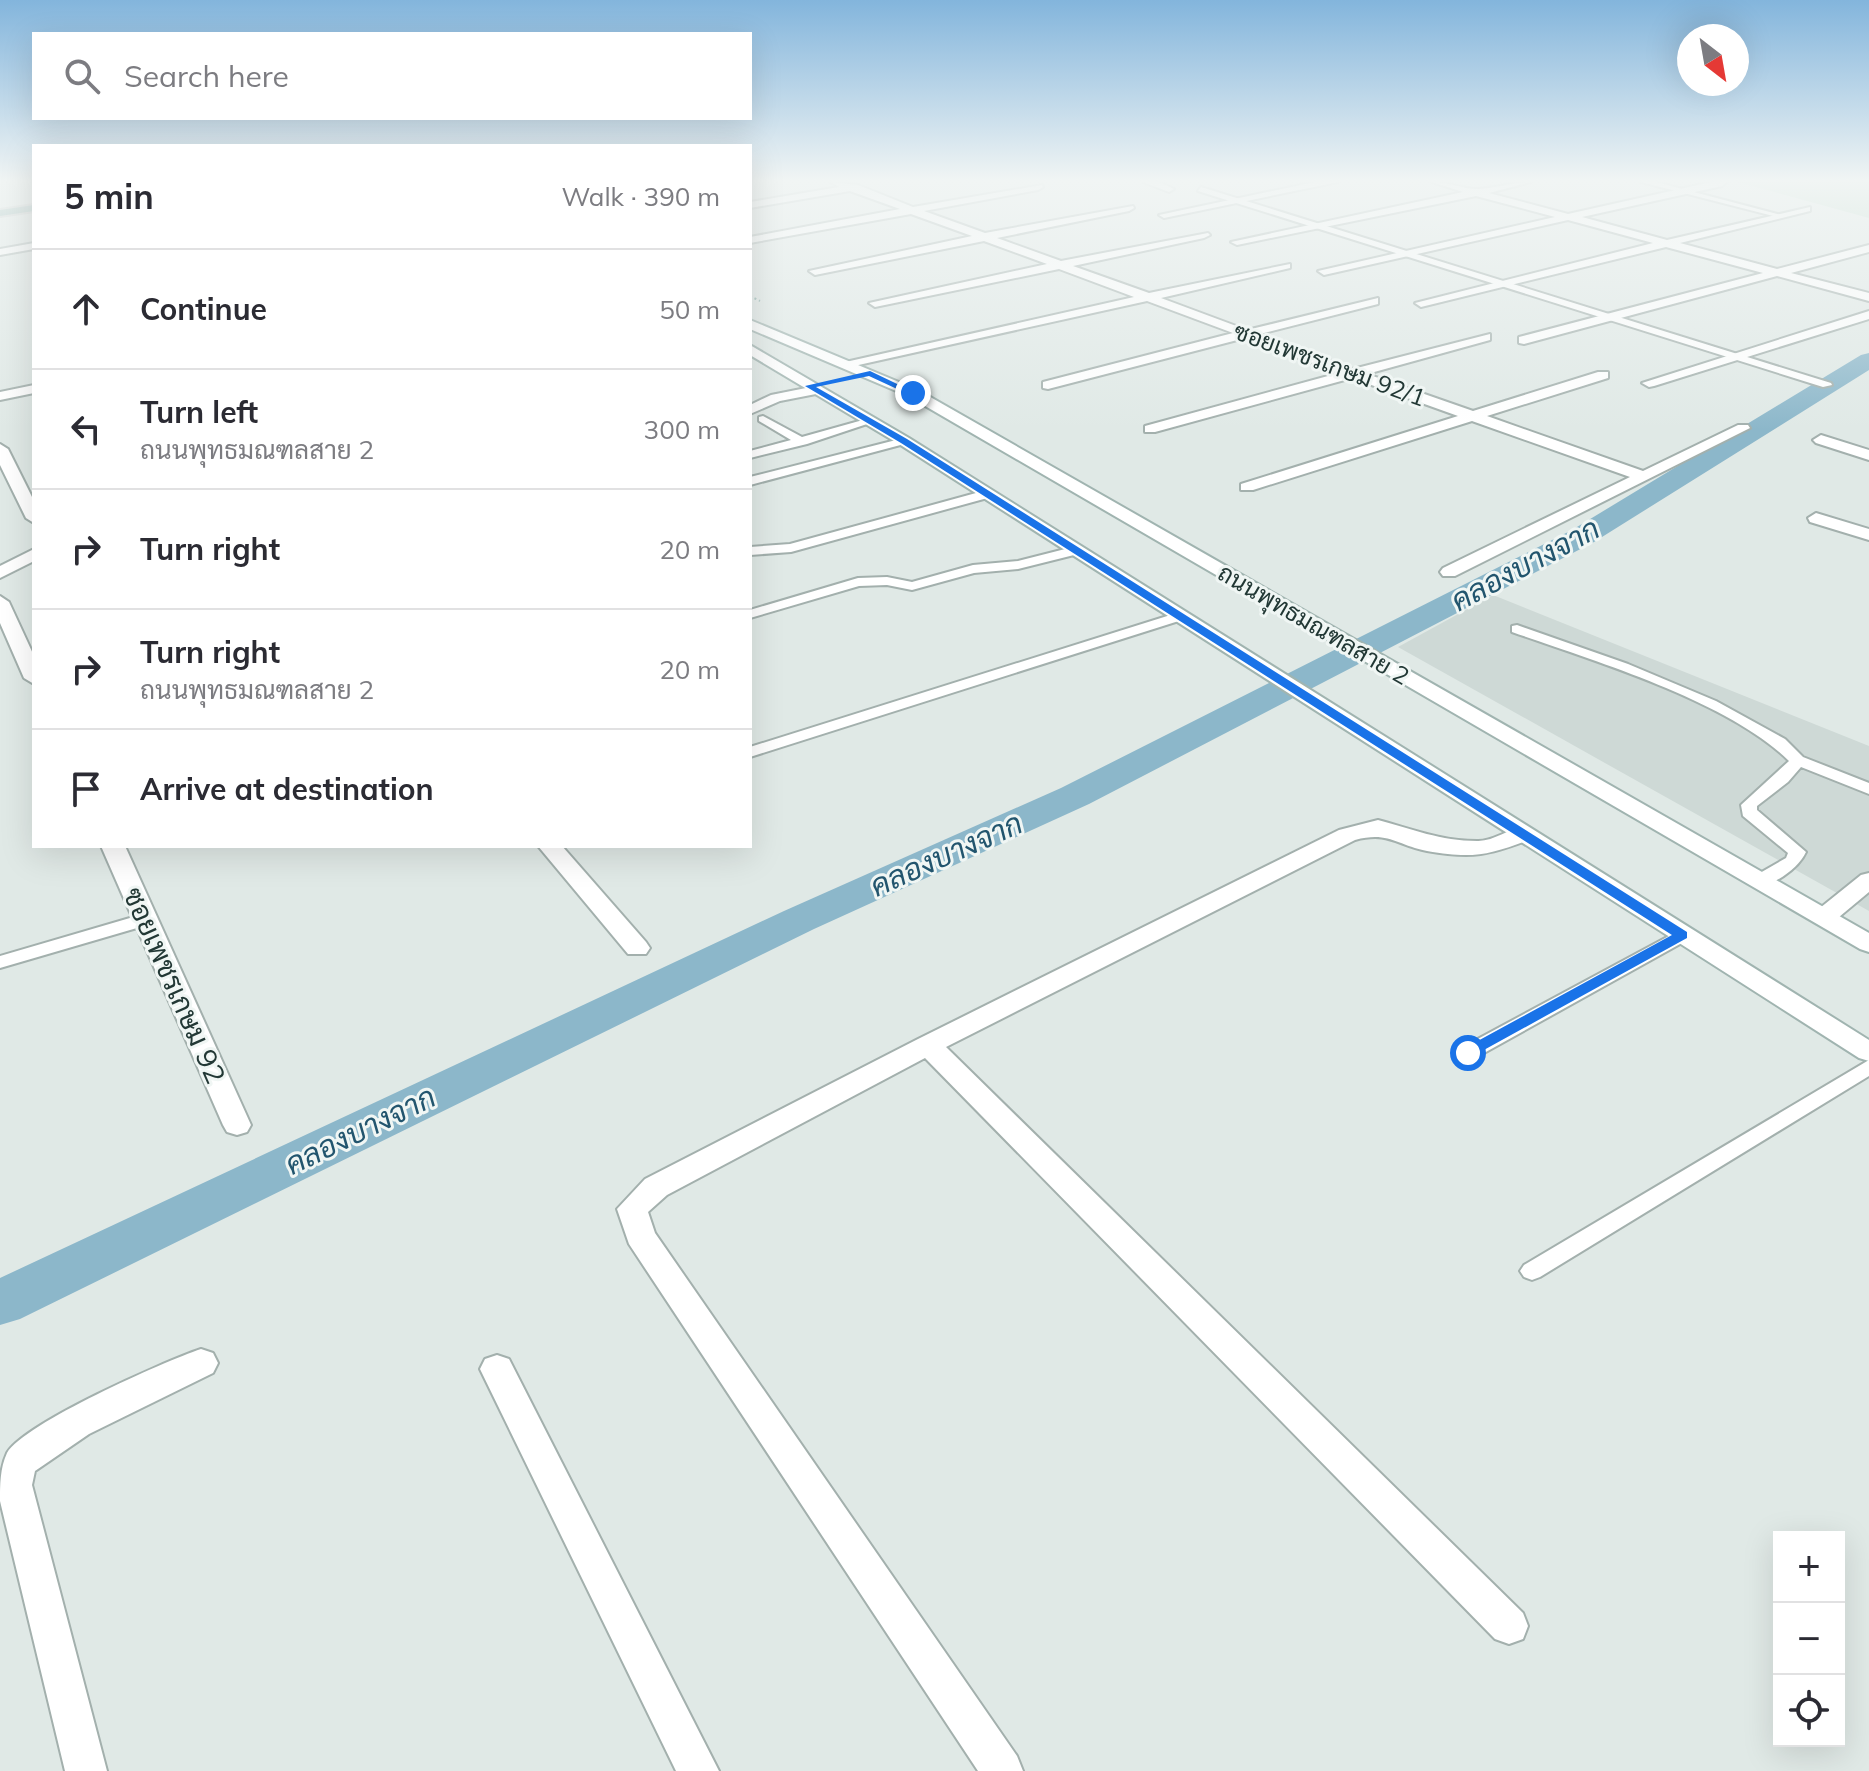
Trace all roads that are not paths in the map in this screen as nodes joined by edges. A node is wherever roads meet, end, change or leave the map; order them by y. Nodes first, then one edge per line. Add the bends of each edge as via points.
1 (845, 265) edge
2 (1058, 265) joint
3 (1353, 265) edge
4 (1441, 265) edge
5 (1580, 265) edge
6 (1740, 265) edge
7 (1804, 265) edge
8 (1286, 266) dead end
9 (815, 271) dead end
10 (1324, 271) dead end
11 (1771, 273) junction
12 (1502, 284) junction
13 (1145, 297) junction
14 (1869, 297) edge
15 (1374, 301) dead end
16 (875, 303) dead end
17 (1421, 303) dead end
18 (1869, 315) edge
19 (1611, 318) junction
20 (752, 325) edge
21 (1246, 333) junction
22 (1485, 337) dead end
23 (1524, 340) dead end
24 (752, 350) edge
25 (1735, 356) junction
26 (1349, 372) junction
27 (1603, 375) dead end
28 (829, 380) junction
29 (1649, 383) dead end
30 (1048, 385) dead end
31 (1827, 385) dead end
32 (32, 389) edge
33 (0, 396) edge
34 (1472, 414) junction
35 (756, 415) edge
36 (870, 421) junction
37 (1743, 428) dead end
38 (1150, 429) dead end
39 (799, 440) junction
40 (1821, 440) dead end
41 (904, 441) junction
42 (0, 449) edge
43 (752, 454) edge
44 (1869, 455) edge
45 (829, 459) junction
46 (1644, 477) junction
47 (752, 480) edge
48 (1247, 487) dead end
49 (987, 494) junction
50 (32, 514) edge
51 (1816, 518) dead end
52 (1869, 535) edge
53 (1077, 550) junction
54 (752, 551) edge
55 (32, 555) edge
56 (1449, 572) dead end
57 (0, 573) edge
58 (0, 602) edge
59 (752, 613) edge
60 (1186, 620) junction
61 (1517, 629) dead end
62 (32, 674) edge
63 (752, 751) edge
64 (1797, 760) junction
65 (1869, 789) edge
66 (1523, 834) junction
67 (114, 848) edge
68 (552, 848) edge
69 (1759, 881) junction
70 (1865, 888) edge
71 (1824, 917) junction
72 (147, 919) junction
73 (1682, 935) junction
74 (1869, 944) edge
75 (637, 948) dead end
76 (0, 962) edge
77 (928, 1045) junction
78 (1869, 1052) edge
79 (1468, 1053) dead end
80 (1869, 1067) edge
81 (237, 1125) dead end
82 (1532, 1271) dead end
83 (201, 1363) dead end
84 (497, 1369) dead end
85 (1509, 1626) dead end
86 (86, 1771) edge
87 (698, 1771) edge
88 (1002, 1771) edge

1 - 9 street
2 - 13 street, ซอยเพชรเกษม 92/1
2 - 16 street
3 - 10 street
4 - 12 lane
5 - 12 street
6 - 11 street
7 - 11 street
8 - 13 street
11 - 14 street
11 - 19 street
12 - 17 street
12 - 19 lane
13 - 21 street, ซอยเพชรเกษม 92/1
13 - 28 street
15 - 21 street
18 - 25 street
19 - 23 street
19 - 25 lane
20 - 28 street, ถนนพุทธมณฑลสาย 2
21 - 26 street, ซอยเพชรเกษม 92/1
21 - 30 street
22 - 26 street
24 - 28 street, ถนนพุทธมณฑลสาย 2
25 - 29 street
25 - 31 lane
26 - 34 street, ซอยเพชรเกษม 92/1
26 - 38 street
27 - 34 street
28 - 35 street via 776,398
28 - 36 street, ถนนพุทธมณฑลสาย 2
28 - 69 street, ถนนพุทธมณฑลสาย 2 via 870,374 965,422
32 - 33 street
34 - 46 street, ซอยเพชรเกษม 92/1
34 - 48 street
35 - 39 lane
36 - 39 lane
36 - 41 street, ถนนพุทธมณฑลสาย 2
37 - 46 street
39 - 43 lane
39 - 45 lane
40 - 44 street
41 - 45 lane
41 - 49 street, ถนนพุทธมณฑลสาย 2
42 - 50 street
45 - 47 lane
46 - 56 street
49 - 53 street, ถนนพุทธมณฑลสาย 2
49 - 54 lane via 791,548
51 - 52 street
53 - 59 lane via 912,586 858,582
53 - 60 street, ถนนพุทธมณฑลสาย 2
55 - 57 street
58 - 62 street
60 - 63 lane
60 - 66 street, ถนนพุทธมณฑลสาย 2
61 - 64 lane via 1649,677 1743,721 1790,749
64 - 65 lane
64 - 69 lane via 1749,805 1749,812 1797,852 1793,861
66 - 73 street, ถนนพุทธมณฑลสาย 2
66 - 77 street via 1483,849 1429,844 1378,827 1347,835
67 - 72 street, ซอยเพชรเกษม 92
68 - 75 street
69 - 71 street, ถนนพุทธมณฑลสาย 2
70 - 71 street
71 - 74 street, ถนนพุทธมณฑลสาย 2
72 - 76 lane
72 - 81 street, ซอยเพชรเกษม 92
73 - 78 street, ถนนพุทธมณฑลสาย 2
73 - 79 lane
77 - 85 street
77 - 88 street via 656,1187 632,1209 640,1236
80 - 82 lane
83 - 86 street via 68,1430 19,1463 14,1485
84 - 87 street

